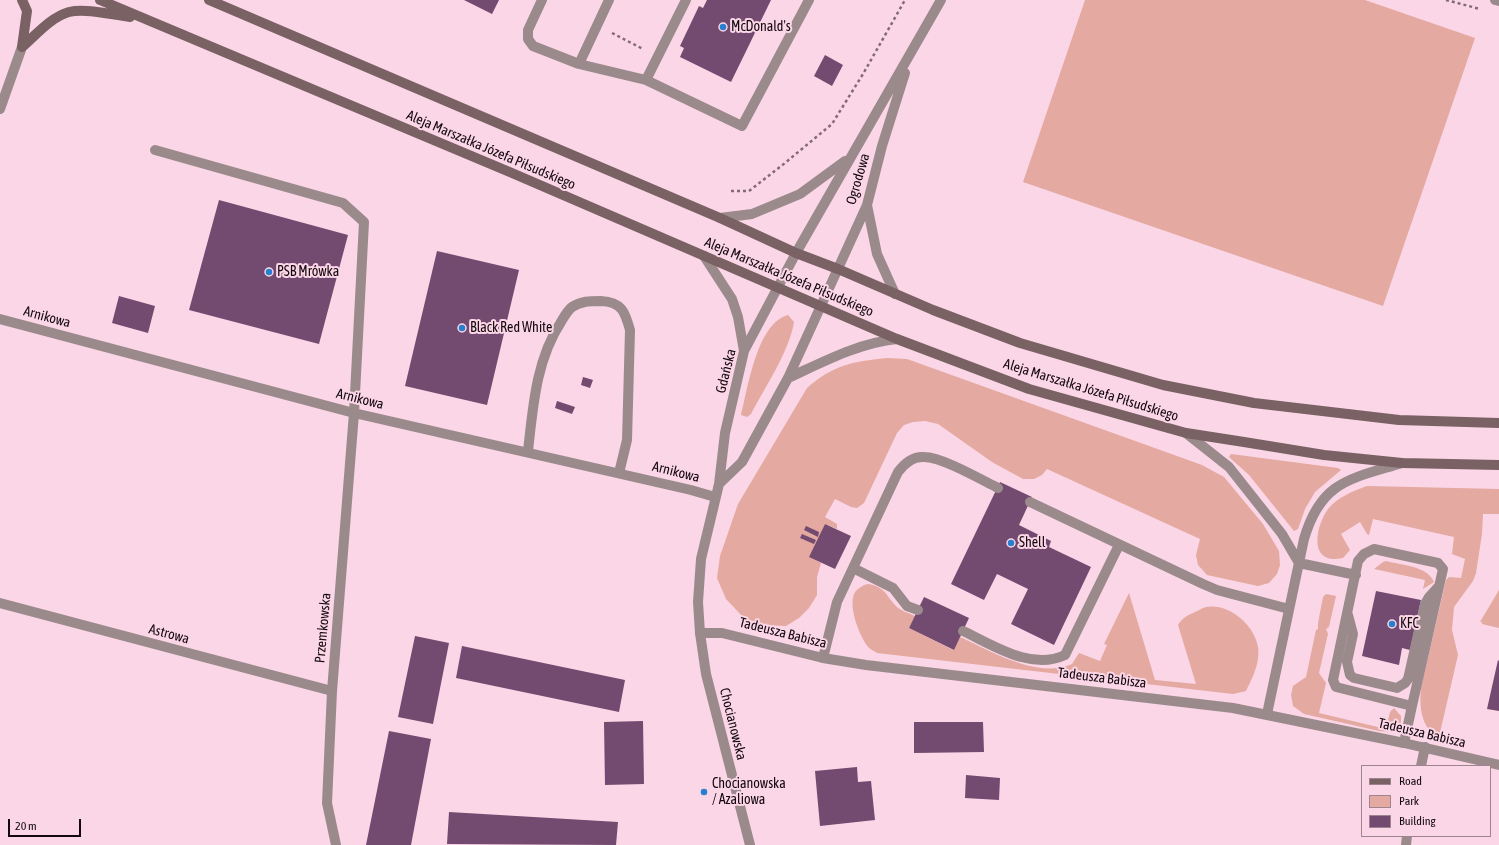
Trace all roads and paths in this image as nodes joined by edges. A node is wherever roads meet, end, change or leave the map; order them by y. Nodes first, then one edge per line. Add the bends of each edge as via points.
1 (22, 0) edge
2 (100, 0) edge
3 (210, 0) edge
4 (542, 0) edge
5 (609, 0) edge
6 (686, 0) edge
7 (808, 0) edge
8 (905, 0) edge
9 (941, 0) edge
10 (1446, 0) edge
11 (1495, 0) edge
12 (1499, 2) edge
13 (1488, 12) dead end
14 (142, 19) junction
15 (608, 31) dead end
16 (22, 47) junction
17 (658, 56) junction
18 (910, 56) junction
19 (580, 64) junction
20 (646, 80) junction
21 (0, 109) edge
22 (155, 150) dead end
23 (850, 157) junction
24 (731, 191) dead end
25 (867, 205) junction
26 (720, 218) junction
27 (796, 253) junction
28 (704, 256) junction
29 (838, 269) junction
30 (777, 288) junction
31 (895, 294) junction
32 (822, 305) junction
33 (0, 318) edge
34 (897, 339) junction
35 (744, 351) junction
36 (788, 378) junction
37 (354, 413) junction
38 (1499, 423) edge
39 (1186, 433) junction
40 (528, 451) junction
41 (1402, 463) junction
42 (1499, 465) edge
43 (619, 473) junction
44 (719, 484) junction
45 (998, 488) dead end
46 (716, 497) junction
47 (1030, 502) dead end
48 (1119, 545) junction
49 (1298, 563) junction
50 (853, 568) junction
51 (1356, 575) junction
52 (1440, 584) junction
53 (0, 603) edge
54 (1289, 609) junction
55 (918, 610) dead end
56 (1347, 613) junction
57 (963, 631) dead end
58 (700, 633) junction
59 (823, 658) junction
60 (332, 691) junction
61 (1412, 706) junction
62 (1267, 714) junction
63 (1404, 743) junction
64 (1425, 747) junction
65 (1421, 765) edge
66 (1499, 765) edge
67 (336, 845) edge
68 (750, 845) edge

1 - 16 main road via 27,11
2 - 14 main road, Aleja Marszałka Józefa Piłsudskiego
3 - 26 main road, Aleja Marszałka Józefa Piłsudskiego
4 - 19 street via 528,30 528,39 533,46
5 - 19 street
6 - 17 street
7 - 20 street via 742,126
8 - 24 path via 832,124 749,191
9 - 18 street, Ogrodowa
10 - 13 path
11 - 12 street
14 - 16 main road via 93,12 69,12 51,22
14 - 28 main road, Aleja Marszałka Józefa Piłsudskiego
15 - 17 path
16 - 21 street
17 - 20 street
18 - 23 street, Ogrodowa
18 - 25 street, Ogrodowa
19 - 20 street
22 - 37 street, Przemkowska via 343,202 364,222
23 - 26 street via 800,194 752,214
23 - 27 street, Ogrodowa
25 - 29 street, Ogrodowa
25 - 31 street via 877,254
26 - 27 main road, Aleja Marszałka Józefa Piłsudskiego
27 - 29 main road, Aleja Marszałka Józefa Piłsudskiego
27 - 30 street, Gdańska
28 - 30 main road, Aleja Marszałka Józefa Piłsudskiego
28 - 35 street via 732,299
29 - 31 main road, Aleja Marszałka Józefa Piłsudskiego
29 - 32 street, Ogrodowa
30 - 32 main road, Aleja Marszałka Józefa Piłsudskiego
30 - 35 street, Gdańska
31 - 38 main road, Aleja Marszałka Józefa Piłsudskiego via 1020,343 1163,385 1254,403 1399,420
32 - 34 main road, Aleja Marszałka Józefa Piłsudskiego
32 - 36 street
33 - 37 street, Arnikowa
34 - 36 street via 860,347
34 - 39 main road, Aleja Marszałka Józefa Piłsudskiego via 1029,389
35 - 44 street, Gdańska via 725,433
36 - 44 street via 742,462
37 - 40 street, Arnikowa
37 - 60 street, Przemkowska
39 - 41 main road, Aleja Marszałka Józefa Piłsudskiego via 1324,455
39 - 49 street via 1229,467 1282,534
40 - 43 street, Arnikowa
40 - 43 street via 535,388 557,328 570,308 590,301 606,302 619,306 625,314 630,330 627,440
41 - 42 main road, Aleja Marszałka Józefa Piłsudskiego
41 - 49 street via 1348,481 1325,496 1309,520
43 - 46 street, Arnikowa
44 - 46 street, Gdańska
45 - 50 street via 934,459 923,456 912,459 898,472
46 - 58 street, Gdańska via 701,559 698,602
47 - 48 street
48 - 54 street via 1217,590
48 - 57 street via 1065,655 1056,659 1028,659
49 - 51 street
49 - 54 street
50 - 55 street via 893,588 907,606
50 - 59 street via 837,602
51 - 52 street via 1360,558 1374,549 1438,563 1443,569
51 - 56 street
52 - 56 street via 1425,604 1408,679 1397,688 1350,676 1347,662 1353,634
52 - 61 street
53 - 60 street, Astrowa
54 - 62 street
56 - 61 street via 1333,676 1334,684 1340,688
58 - 59 street, Tadeusza Babisza via 722,633
58 - 68 street, Chocianowska via 706,674
59 - 62 street, Tadeusza Babisza
60 - 67 street, Przemkowska via 327,803
61 - 63 street
62 - 63 street, Tadeusza Babisza
63 - 64 street, Tadeusza Babisza
64 - 65 street
64 - 66 street, Tadeusza Babisza

